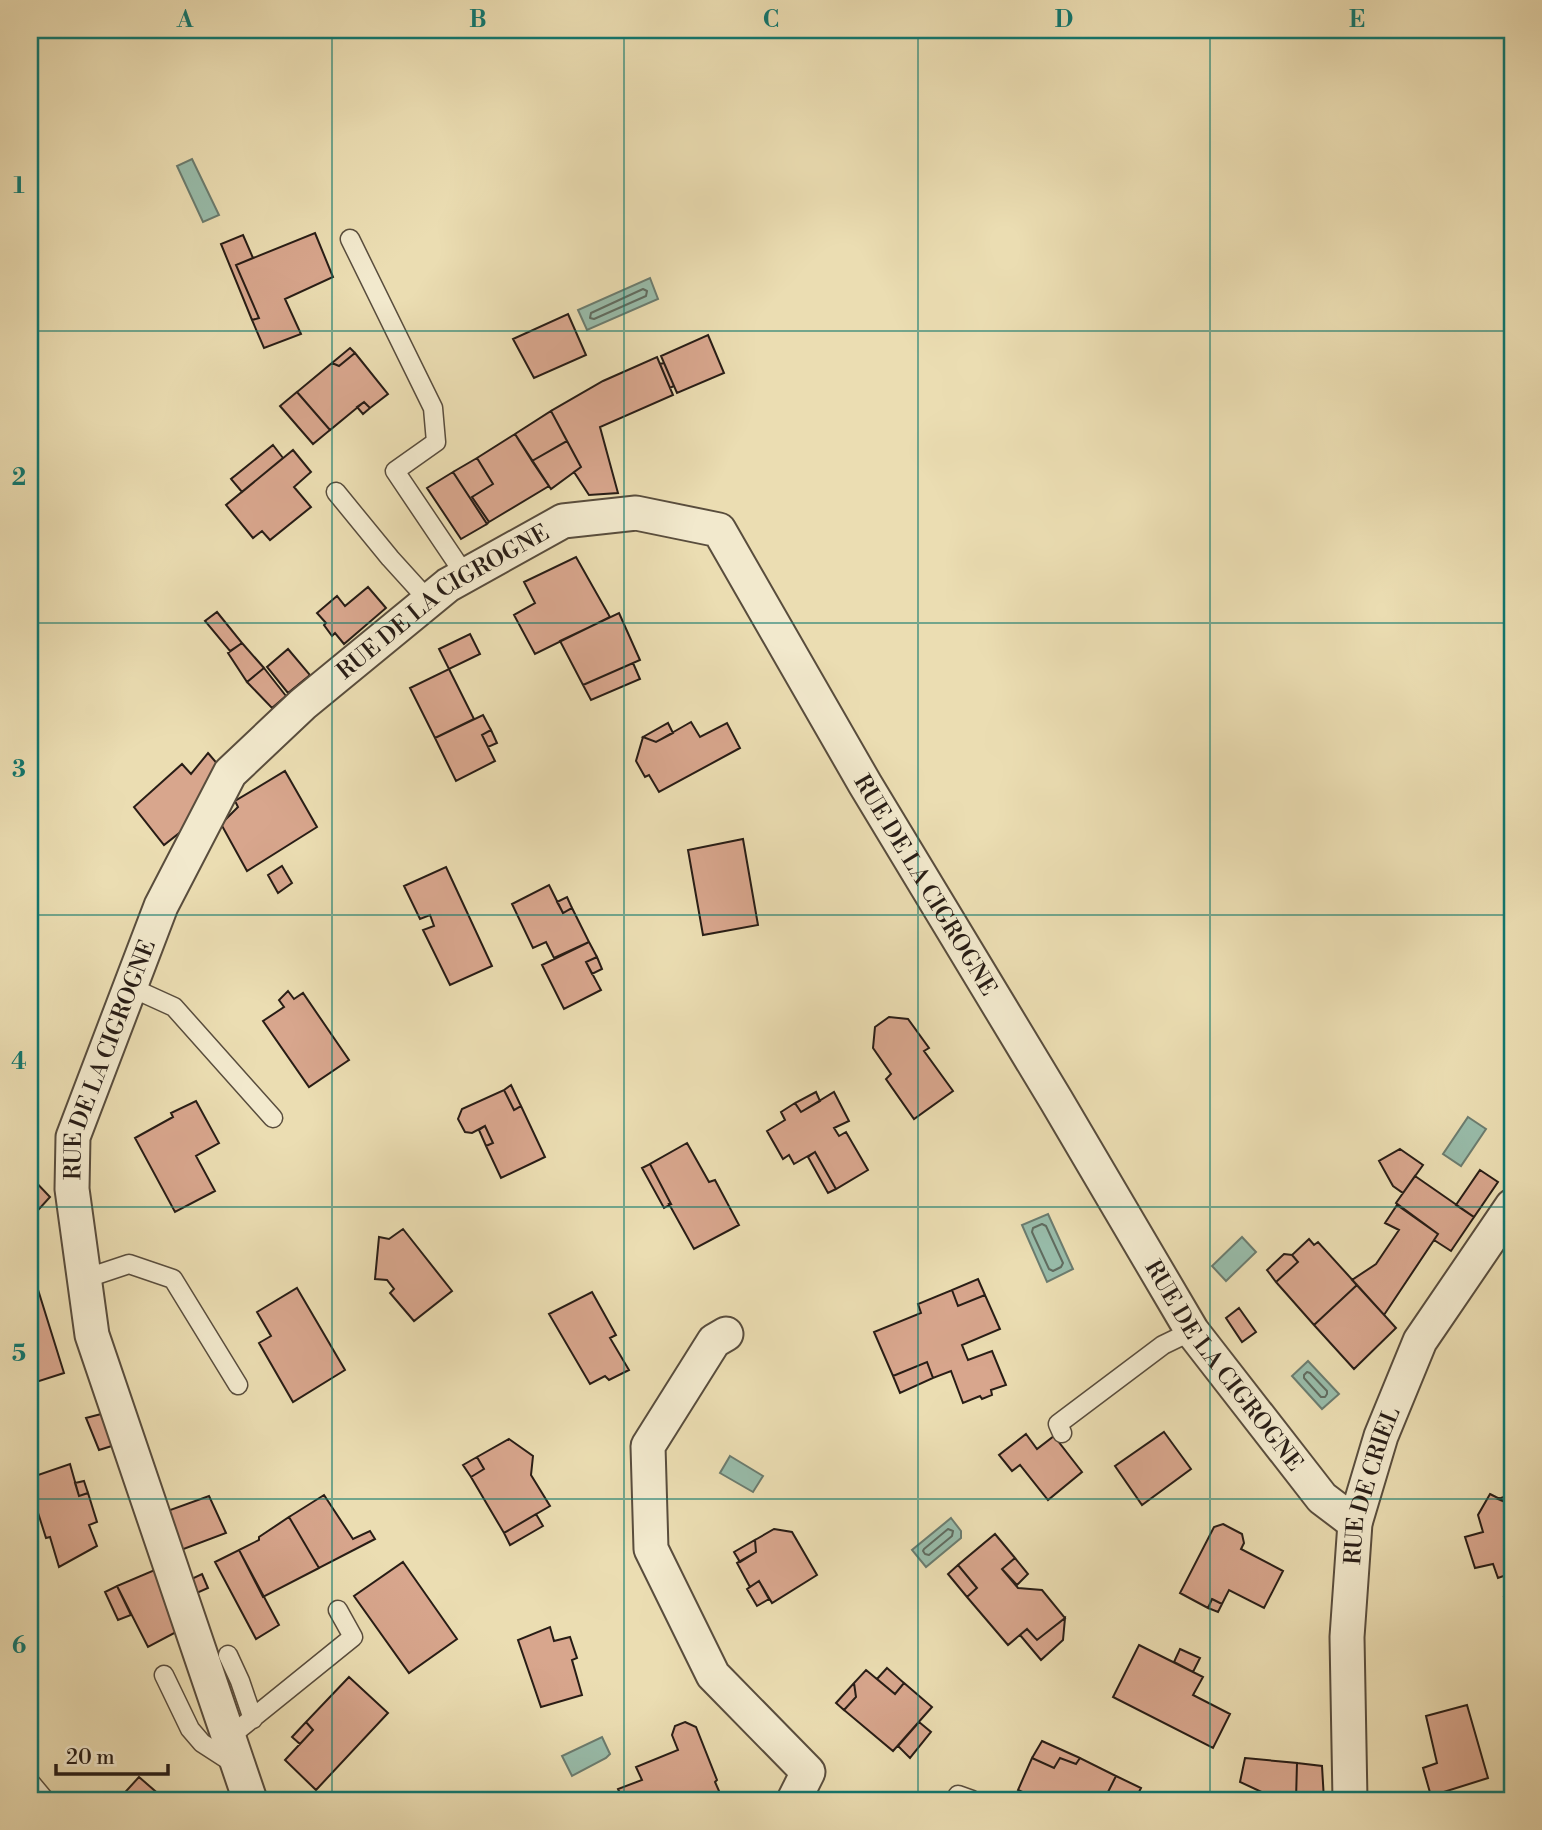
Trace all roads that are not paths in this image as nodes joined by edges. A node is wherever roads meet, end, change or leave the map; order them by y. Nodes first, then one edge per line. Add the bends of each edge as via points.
1 (350, 239) dead end
2 (336, 492) dead end
3 (465, 575) junction
4 (429, 601) junction
5 (130, 986) junction
6 (274, 1118) dead end
7 (1512, 1206) edge
8 (84, 1279) junction
9 (1192, 1331) junction
10 (726, 1334) dead end
11 (238, 1385) dead end
12 (1062, 1433) dead end
13 (1355, 1523) junction
14 (338, 1610) dead end
15 (228, 1655) dead end
16 (164, 1675) dead end
17 (240, 1741) junction
18 (30, 1782) edge
19 (45, 1800) edge
20 (250, 1800) edge
21 (794, 1800) edge
22 (955, 1800) edge
23 (972, 1800) edge
24 (1350, 1800) edge

1 - 3 lane via 433,408 436,442 395,471
2 - 4 lane
3 - 4 street, RUE DE LA CIGROGNE
3 - 9 street, RUE DE LA CIGROGNE via 563,521 636,513 719,530
4 - 5 street, RUE DE LA CIGROGNE via 303,704 230,773 161,906
5 - 6 lane via 174,1007
5 - 8 street, RUE DE LA CIGROGNE via 73,1137 72,1189
7 - 13 street, RUE DE CRIEL via 1420,1341 1381,1436
8 - 11 lane via 129,1264 173,1279
8 - 17 street, RUE DE LA CIGROGNE via 92,1335
9 - 12 lane via 1163,1345 1058,1424
9 - 13 street, RUE DE LA CIGROGNE via 1322,1498
10 - 21 street via 714,1341 648,1446 651,1549 713,1675 808,1772
13 - 24 street, RUE DE CRIEL via 1347,1637
14 - 17 lane via 354,1637
15 - 17 lane via 240,1681
16 - 17 lane via 202,1743
17 - 20 street, RUE DE LA CIGROGNE
18 - 19 lane
22 - 23 lane via 958,1795

